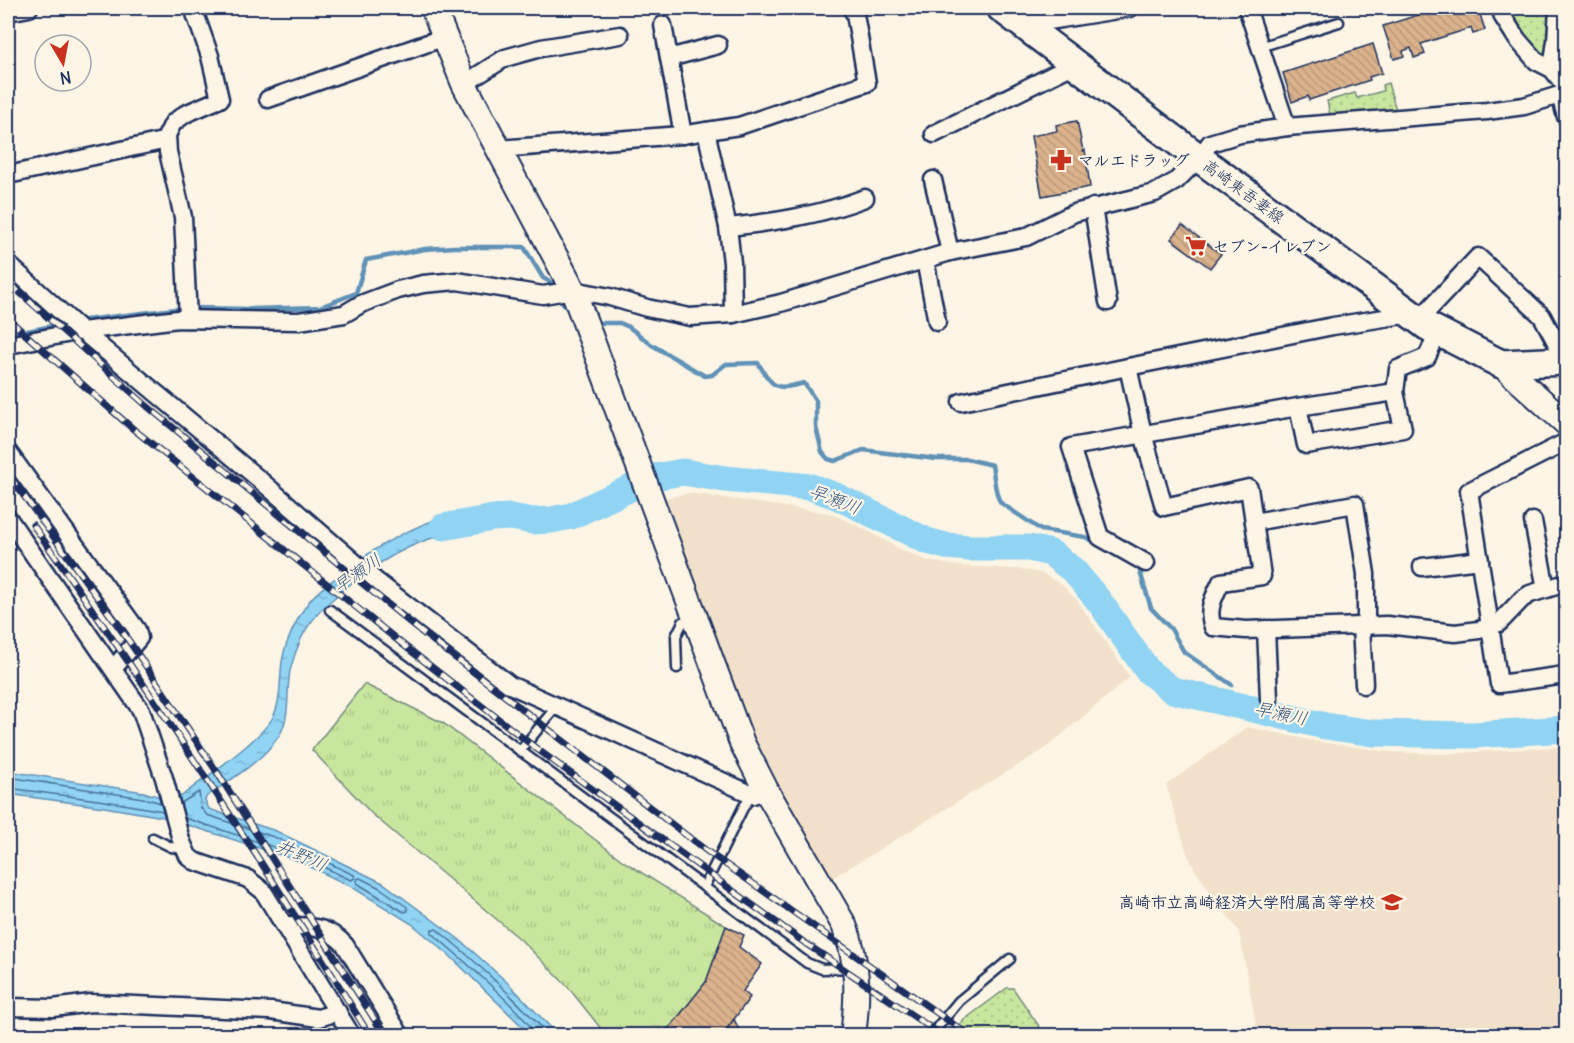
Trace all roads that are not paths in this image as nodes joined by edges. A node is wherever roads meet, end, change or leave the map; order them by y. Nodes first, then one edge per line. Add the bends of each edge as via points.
1 (29, 8) edge
2 (193, 8) edge
3 (433, 8) edge
4 (851, 8) edge
5 (1001, 8) edge
6 (1130, 8) edge
7 (1247, 8) edge
8 (1500, 8) edge
9 (1558, 8) edge
10 (8, 12) edge
11 (1339, 22) dead end
12 (663, 24) dead end
13 (1024, 25) junction
14 (620, 35) dead end
15 (445, 37) junction
16 (718, 45) dead end
17 (1260, 47) junction
18 (669, 58) junction
19 (1075, 63) junction
20 (1552, 69) junction
21 (464, 84) junction
22 (1564, 92) edge
23 (268, 99) dead end
24 (1566, 117) edge
25 (1287, 127) junction
26 (706, 131) junction
27 (934, 134) dead end
28 (683, 135) junction
29 (167, 140) junction
30 (499, 149) junction
31 (1200, 158) junction
32 (8, 175) edge
33 (933, 180) dead end
34 (866, 198) dead end
35 (1094, 207) junction
36 (728, 227) junction
37 (950, 252) junction
38 (925, 260) junction
39 (8, 264) edge
40 (573, 290) junction
41 (1108, 302) dead end
42 (733, 314) junction
43 (188, 318) junction
44 (937, 322) dead end
45 (1422, 322) junction
46 (82, 331) junction
47 (8, 345) edge
48 (1566, 361) edge
49 (1501, 364) junction
50 (1128, 367) junction
51 (1395, 392) junction
52 (961, 402) dead end
53 (1298, 407) junction
54 (1566, 423) edge
55 (1143, 434) junction
56 (1566, 442) edge
57 (8, 452) edge
58 (8, 518) edge
59 (1533, 521) dead end
60 (1254, 522) junction
61 (1480, 560) junction
62 (1146, 563) dead end
63 (1422, 567) dead end
64 (1566, 582) edge
65 (1546, 589) junction
66 (330, 610) dead end
67 (694, 617) junction
68 (1364, 625) junction
69 (1490, 626) junction
70 (1266, 629) junction
71 (114, 668) junction
72 (677, 669) dead end
73 (1566, 675) edge
74 (1364, 685) dead end
75 (1269, 699) dead end
76 (557, 706) junction
77 (520, 751) junction
78 (759, 792) junction
79 (153, 838) dead end
80 (183, 844) junction
81 (704, 887) junction
82 (285, 925) junction
83 (1010, 959) dead end
84 (856, 968) junction
85 (8, 1007) edge
86 (338, 1012) junction
87 (352, 1035) edge
88 (401, 1035) edge
89 (853, 1035) edge
90 (930, 1035) edge

1 - 10 street
2 - 29 street via 220,99 173,123
3 - 15 street
4 - 26 street via 867,83 739,126
5 - 13 main road, 高崎東吾妻線
6 - 13 street
7 - 17 street
8 - 20 street via 1517,39 1536,61
9 - 20 street
11 - 17 lane
12 - 18 street
13 - 19 main road, 高崎東吾妻線
14 - 21 street via 505,58
15 - 21 street
15 - 23 street
16 - 18 street
17 - 25 street
18 - 28 street
19 - 27 street
19 - 31 main road, 高崎東吾妻線
20 - 22 street
21 - 30 street
22 - 24 street
22 - 25 street via 1524,106 1487,111
25 - 31 street via 1210,143
26 - 28 street
26 - 36 street
28 - 30 street
29 - 32 street
29 - 43 street via 183,217
30 - 40 street
31 - 35 street via 1176,181 1155,193
31 - 45 main road, 高崎東吾妻線
33 - 37 street
34 - 36 street via 834,210
35 - 37 street via 1026,237
35 - 41 street
36 - 42 street
37 - 38 street
38 - 42 street
38 - 44 street
39 - 46 street
40 - 42 street via 690,317
40 - 43 street via 543,295 458,281 398,290 361,303 344,314 299,321
40 - 67 street
43 - 46 street
45 - 48 street via 1478,258 1542,316
45 - 49 main road, 高崎東吾妻線
45 - 50 street via 1334,326
45 - 51 street via 1427,357 1398,369
46 - 47 street
46 - 76 street via 353,561 510,685
48 - 49 main road, 高崎東吾妻線
49 - 54 street
50 - 52 street
50 - 55 street
51 - 53 street
51 - 53 street via 1403,429 1306,445
53 - 55 street
55 - 60 street via 1164,507 1250,488
55 - 62 street via 1071,447 1100,537
56 - 61 street via 1469,491
57 - 71 street via 137,630 139,638
58 - 71 street
59 - 65 street
60 - 68 street via 1355,504 1366,574
60 - 70 street via 1262,576 1221,582 1209,618 1213,627 1221,629
61 - 63 street
61 - 69 street
64 - 65 street
65 - 69 street via 1522,599
66 - 77 lane
67 - 72 lane via 683,622 676,636
67 - 78 street
68 - 69 street via 1455,633
68 - 70 street
68 - 74 street
69 - 73 street via 1499,684
70 - 75 street
71 - 80 street via 145,717
76 - 77 lane
76 - 78 street
77 - 81 lane
78 - 81 lane via 744,806
78 - 84 street via 844,925
79 - 80 lane via 171,847
80 - 82 street via 194,861 255,883
81 - 84 lane via 807,963 822,969
82 - 86 street
82 - 88 street via 327,929 337,935
83 - 90 lane via 959,1001
84 - 89 street via 858,995
85 - 86 street via 53,1008 91,1003 272,1011 318,1018
86 - 87 street

